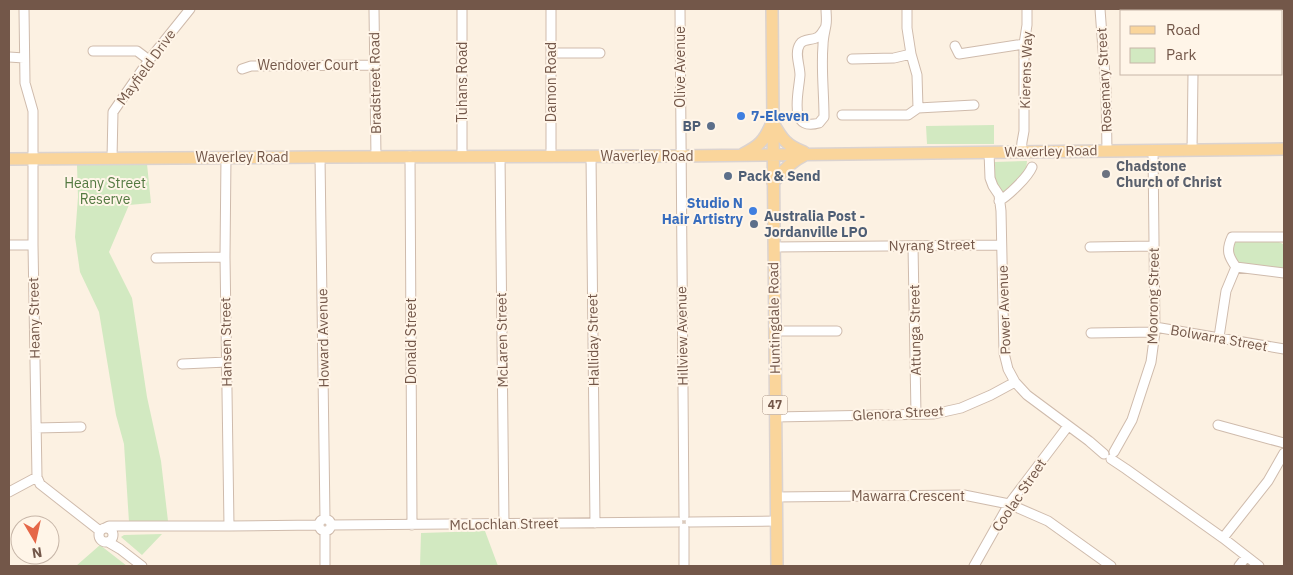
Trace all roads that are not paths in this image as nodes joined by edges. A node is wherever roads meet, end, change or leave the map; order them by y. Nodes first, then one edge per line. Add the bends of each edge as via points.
1 (24, 9) edge
2 (190, 9) edge
3 (374, 9) edge
4 (462, 9) edge
5 (551, 9) edge
6 (680, 9) edge
7 (772, 9) edge
8 (826, 9) edge
9 (907, 9) edge
10 (1026, 9) edge
11 (1100, 9) edge
12 (825, 28) junction
13 (1024, 44) junction
14 (955, 46) dead end
15 (93, 51) dead end
16 (600, 52) dead end
17 (552, 53) junction
18 (911, 54) junction
19 (9, 57) edge
20 (24, 58) junction
21 (852, 59) dead end
22 (149, 60) junction
23 (375, 65) junction
24 (242, 69) dead end
25 (1193, 75) edge
26 (974, 106) dead end
27 (918, 108) junction
28 (842, 116) dead end
29 (772, 121) junction
30 (1284, 149) edge
31 (1153, 150) junction
32 (1192, 150) junction
33 (1107, 151) junction
34 (986, 152) junction
35 (1024, 152) junction
36 (742, 154) junction
37 (773, 154) junction
38 (807, 154) junction
39 (410, 156) junction
40 (462, 156) junction
41 (500, 156) junction
42 (551, 156) junction
43 (591, 156) junction
44 (681, 156) junction
45 (226, 157) junction
46 (320, 157) junction
47 (376, 157) junction
48 (112, 158) junction
49 (9, 159) edge
50 (34, 159) junction
51 (1032, 167) dead end
52 (773, 183) junction
53 (999, 201) junction
54 (1284, 237) edge
55 (9, 245) edge
56 (33, 245) junction
57 (1001, 245) junction
58 (913, 246) junction
59 (1154, 246) junction
60 (774, 247) junction
61 (1090, 247) dead end
62 (225, 257) junction
63 (156, 258) dead end
64 (1236, 267) junction
65 (1284, 273) edge
66 (1155, 330) junction
67 (775, 331) junction
68 (836, 331) dead end
69 (1091, 333) dead end
70 (1219, 337) junction
71 (1284, 349) edge
72 (227, 362) junction
73 (182, 364) dead end
74 (1015, 382) junction
75 (916, 414) junction
76 (775, 417) junction
77 (1218, 425) dead end
78 (1068, 426) junction
79 (81, 427) dead end
80 (36, 428) junction
81 (1284, 443) edge
82 (1110, 453) junction
83 (1284, 454) edge
84 (37, 477) junction
85 (9, 492) edge
86 (776, 497) junction
87 (1009, 504) junction
88 (684, 522) junction
89 (776, 522) junction
90 (595, 523) junction
91 (504, 524) junction
92 (325, 525) junction
93 (412, 525) junction
94 (229, 526) junction
95 (126, 527) junction
96 (103, 529) junction
97 (111, 538) junction
98 (1223, 538) junction
99 (1246, 557) junction
100 (142, 566) edge
101 (325, 566) edge
102 (684, 566) edge
103 (777, 566) edge
104 (974, 566) edge
105 (1111, 566) edge
106 (1239, 566) edge
107 (1259, 566) edge

1 - 20 street, Heany Street
2 - 22 street, Mayfield Drive
3 - 23 street, Bradstreet Road
4 - 40 street, Tuhans Road
5 - 17 street, Damon Road
6 - 44 street, Olive Avenue
7 - 29 main road, Huntingdale Road / 47
8 - 12 street
9 - 18 street
10 - 13 street, Kierens Way
11 - 33 street, Rosemary Street
12 - 12 street via 821,75 824,117 819,124 807,125 798,113 798,50 802,42 818,37
13 - 14 street via 958,54
13 - 35 street, Kierens Way
15 - 22 street via 137,51
16 - 17 street
17 - 42 street, Damon Road
18 - 21 street via 894,58
18 - 27 street via 917,75
19 - 20 street
20 - 50 street, Heany Street via 25,83 33,111
22 - 48 street, Mayfield Drive via 113,112
23 - 24 street, Wendover Court via 251,66
23 - 47 street, Bradstreet Road
25 - 32 street
26 - 27 street
27 - 28 street via 908,114
29 - 36 main road via 761,143
29 - 37 main road, Huntingdale Road / 47
29 - 38 main road via 785,142
30 - 32 main road, Waverley Road
31 - 32 main road, Waverley Road
31 - 33 main road, Waverley Road
31 - 59 street, Moorong Street
33 - 35 main road, Waverley Road
34 - 35 main road, Waverley Road
34 - 38 main road, Waverley Road
34 - 53 street, Power Avenue via 990,178
36 - 37 main road, Waverley Road
36 - 44 main road, Waverley Road
37 - 38 main road, Waverley Road
37 - 52 main road, Huntingdale Road / 47
38 - 52 main road via 795,160
39 - 40 main road, Waverley Road
39 - 47 main road, Waverley Road
39 - 93 street, Donald Street
40 - 41 main road, Waverley Road
41 - 42 main road, Waverley Road
41 - 91 street, McLaren Street
42 - 43 main road, Waverley Road
43 - 44 main road, Waverley Road
43 - 90 street, Halliday Street
44 - 88 street, Hillview Avenue
45 - 46 main road, Waverley Road
45 - 48 main road, Waverley Road
45 - 62 street, Hansen Street
46 - 47 main road, Waverley Road
46 - 92 street, Howard Avenue
48 - 50 main road, Waverley Road
49 - 50 main road, Waverley Road
50 - 56 street, Heany Street
51 - 53 street
52 - 60 main road, Huntingdale Road / 47
53 - 57 street, Power Avenue
54 - 64 street via 1232,237 1228,256
55 - 56 street
56 - 80 street, Heany Street
57 - 58 street, Nyrang Street
57 - 74 street, Power Avenue via 1004,353
58 - 60 street, Nyrang Street
58 - 75 street, Attunga Street
59 - 61 street
59 - 66 street, Moorong Street
60 - 67 main road, Huntingdale Road / 47
62 - 63 street
62 - 72 street, Hansen Street
64 - 65 street
64 - 70 street via 1226,291
66 - 69 street, Bolwarra Street
66 - 70 street, Bolwarra Street
66 - 82 street, Moorong Street via 1150,362 1132,420
67 - 68 street
67 - 76 main road, Huntingdale Road / 47
70 - 71 street, Bolwarra Street
72 - 73 street
72 - 94 street, Hansen Street
74 - 75 street, Glenora Street via 961,408
74 - 78 street, Power Avenue
75 - 76 street, Glenora Street
76 - 86 main road, Huntingdale Road / 47
77 - 81 street
78 - 82 street, Power Avenue
78 - 87 street, Coolac Street
79 - 80 street
80 - 84 street, Heany Street
82 - 98 street, Power Avenue via 1126,469
83 - 98 street via 1268,481
84 - 85 street
84 - 96 street via 40,484
86 - 87 street, Mawarra Crescent via 964,495
86 - 89 main road, Huntingdale Road / 47
87 - 104 street, Coolac Street
87 - 105 street, Mawarra Crescent via 1048,521
88 - 89 street, McLochlan Street
88 - 90 street, McLochlan Street
88 - 102 street, Hillview Avenue
89 - 103 main road, Huntingdale Road / 47
90 - 91 street, McLochlan Street
91 - 93 street, McLochlan Street
92 - 93 street, McLochlan Street
92 - 94 street, McLochlan Street
92 - 101 street, Howard Avenue
94 - 95 street, McLochlan Street
95 - 96 street, McLochlan Street
95 - 97 street, McLochlan Street
96 - 97 street via 111,530
97 - 100 street
98 - 99 street, Power Avenue
99 - 106 street
99 - 107 street, Power Avenue

